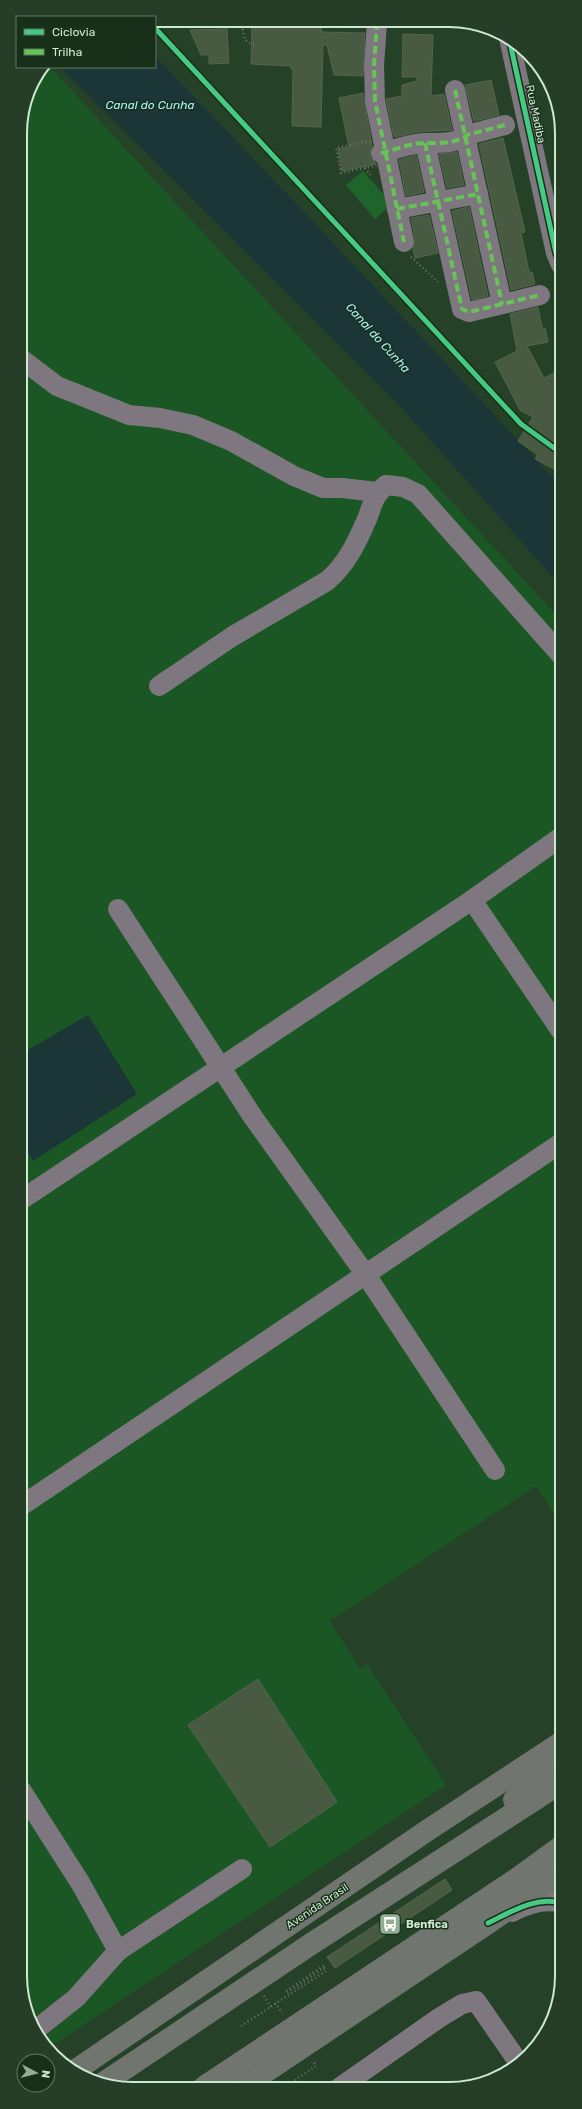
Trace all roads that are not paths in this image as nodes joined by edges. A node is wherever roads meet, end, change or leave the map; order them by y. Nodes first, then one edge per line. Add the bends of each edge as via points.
1 (377, 27) edge
2 (511, 47) edge
3 (454, 90) dead end
4 (505, 125) dead end
5 (465, 137) junction
6 (425, 143) junction
7 (383, 152) junction
8 (478, 194) junction
9 (437, 202) junction
10 (397, 209) junction
11 (404, 242) road end
12 (555, 248) edge
13 (540, 295) dead end
14 (502, 304) junction
15 (27, 363) edge
16 (377, 492) junction
17 (555, 648) edge
18 (159, 686) dead end
19 (555, 841) edge
20 (472, 900) junction
21 (118, 909) dead end
22 (555, 1022) edge
23 (220, 1067) junction
24 (555, 1147) edge
25 (27, 1196) edge
26 (366, 1275) junction
27 (495, 1470) dead end
28 (27, 1502) edge
29 (555, 1747) edge
30 (555, 1763) edge
31 (555, 1787) edge
32 (27, 1812) edge
33 (459, 1849) junction
34 (555, 1851) edge
35 (242, 1870) dead end
36 (555, 1877) edge
37 (555, 1902) edge
38 (488, 1924) junction
39 (118, 1951) junction
40 (40, 2027) edge
41 (516, 2058) edge
42 (79, 2068) edge
43 (109, 2079) edge
44 (212, 2082) edge
45 (250, 2082) edge
46 (347, 2082) edge

1 - 7 street via 374,92
2 - 12 street, Rua Madiba
3 - 5 street
4 - 5 street
5 - 6 street via 433,145
5 - 8 street
6 - 7 street
6 - 9 street
7 - 10 street
8 - 9 street
8 - 14 street
9 - 10 street
9 - 14 street via 462,309 469,312
10 - 11 street
13 - 14 street
15 - 16 street via 57,386 129,414 192,425 231,441 294,476 323,488
16 - 17 street via 386,485 393,485 418,494
16 - 18 street via 340,570 327,581 233,636
19 - 20 street
20 - 22 street
20 - 23 street
21 - 23 street
23 - 25 street
23 - 26 street
24 - 26 street
26 - 27 street
26 - 28 street
29 - 42 highway, Avenida Brasil
30 - 33 highway
31 - 33 highway
32 - 39 street via 81,1884
33 - 43 highway
34 - 44 highway
35 - 39 street
36 - 38 highway
37 - 38 street via 542,1901 524,1906
38 - 45 highway
39 - 40 street via 76,1998
41 - 46 street via 476,2001 462,2004 438,2018

